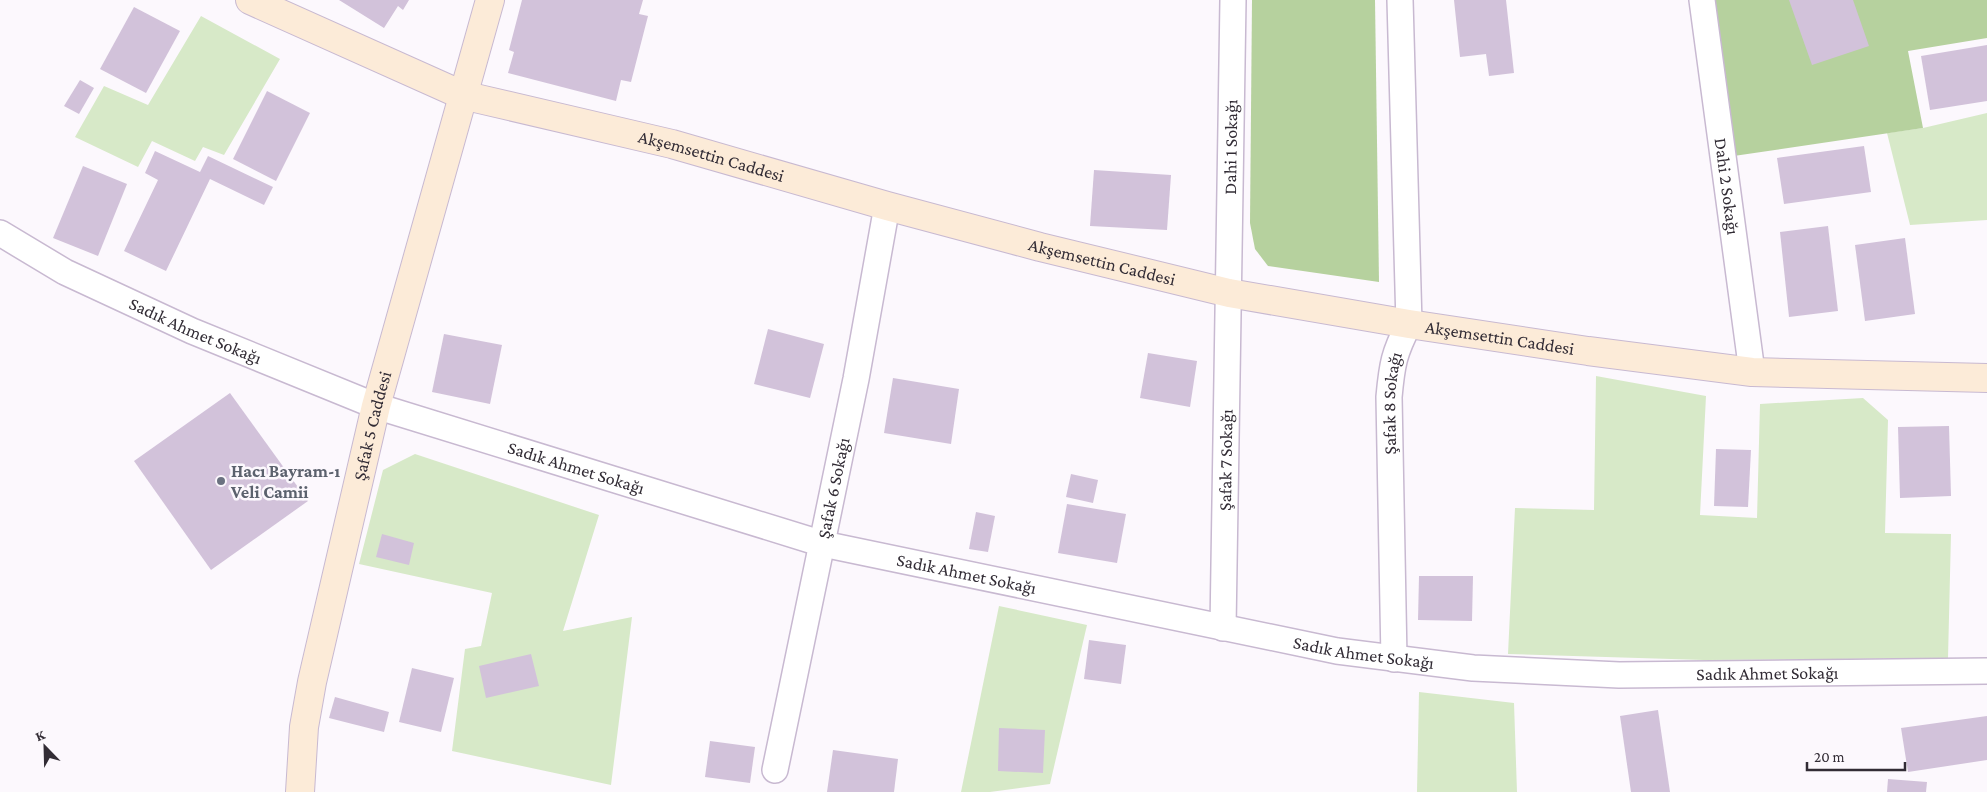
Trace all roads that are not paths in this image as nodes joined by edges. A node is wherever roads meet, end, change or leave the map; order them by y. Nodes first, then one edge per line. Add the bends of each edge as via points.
1 (250, 0) edge
2 (490, 0) edge
3 (1233, 0) edge
4 (1400, 0) edge
5 (1702, 0) edge
6 (462, 95) junction
7 (887, 206) junction
8 (0, 233) edge
9 (1229, 293) junction
10 (1409, 324) junction
11 (1752, 372) junction
12 (1987, 378) edge
13 (376, 406) junction
14 (823, 544) junction
15 (1223, 628) junction
16 (1394, 659) junction
17 (1987, 671) edge
18 (775, 770) dead end
19 (300, 792) edge

1 - 6 street, Akşemsettin Caddesi
2 - 6 street, Şafak 5 Caddesi
3 - 9 street, Dahi 1 Sokağı
4 - 10 street, Şafak 8 Sokağı
5 - 11 street, Dahi 2 Sokağı
6 - 7 street, Akşemsettin Caddesi via 672,144
6 - 13 street, Şafak 5 Caddesi
7 - 9 street, Akşemsettin Caddesi
7 - 14 street, Şafak 6 Sokağı
8 - 13 street, Sadık Ahmet Sokağı via 65,272 192,331
9 - 10 street, Akşemsettin Caddesi
9 - 15 street, Şafak 7 Sokağı
10 - 11 street, Akşemsettin Caddesi
10 - 16 street, Şafak 8 Sokağı via 1396,350 1389,396
11 - 12 street, Akşemsettin Caddesi
13 - 14 street, Sadık Ahmet Sokağı
13 - 19 street, Şafak 5 Caddesi via 312,682 304,727
14 - 15 street, Sadık Ahmet Sokağı
14 - 18 street, Şafak 6 Sokağı
15 - 16 street, Sadık Ahmet Sokağı
16 - 17 street, Sadık Ahmet Sokağı via 1473,668 1619,675

